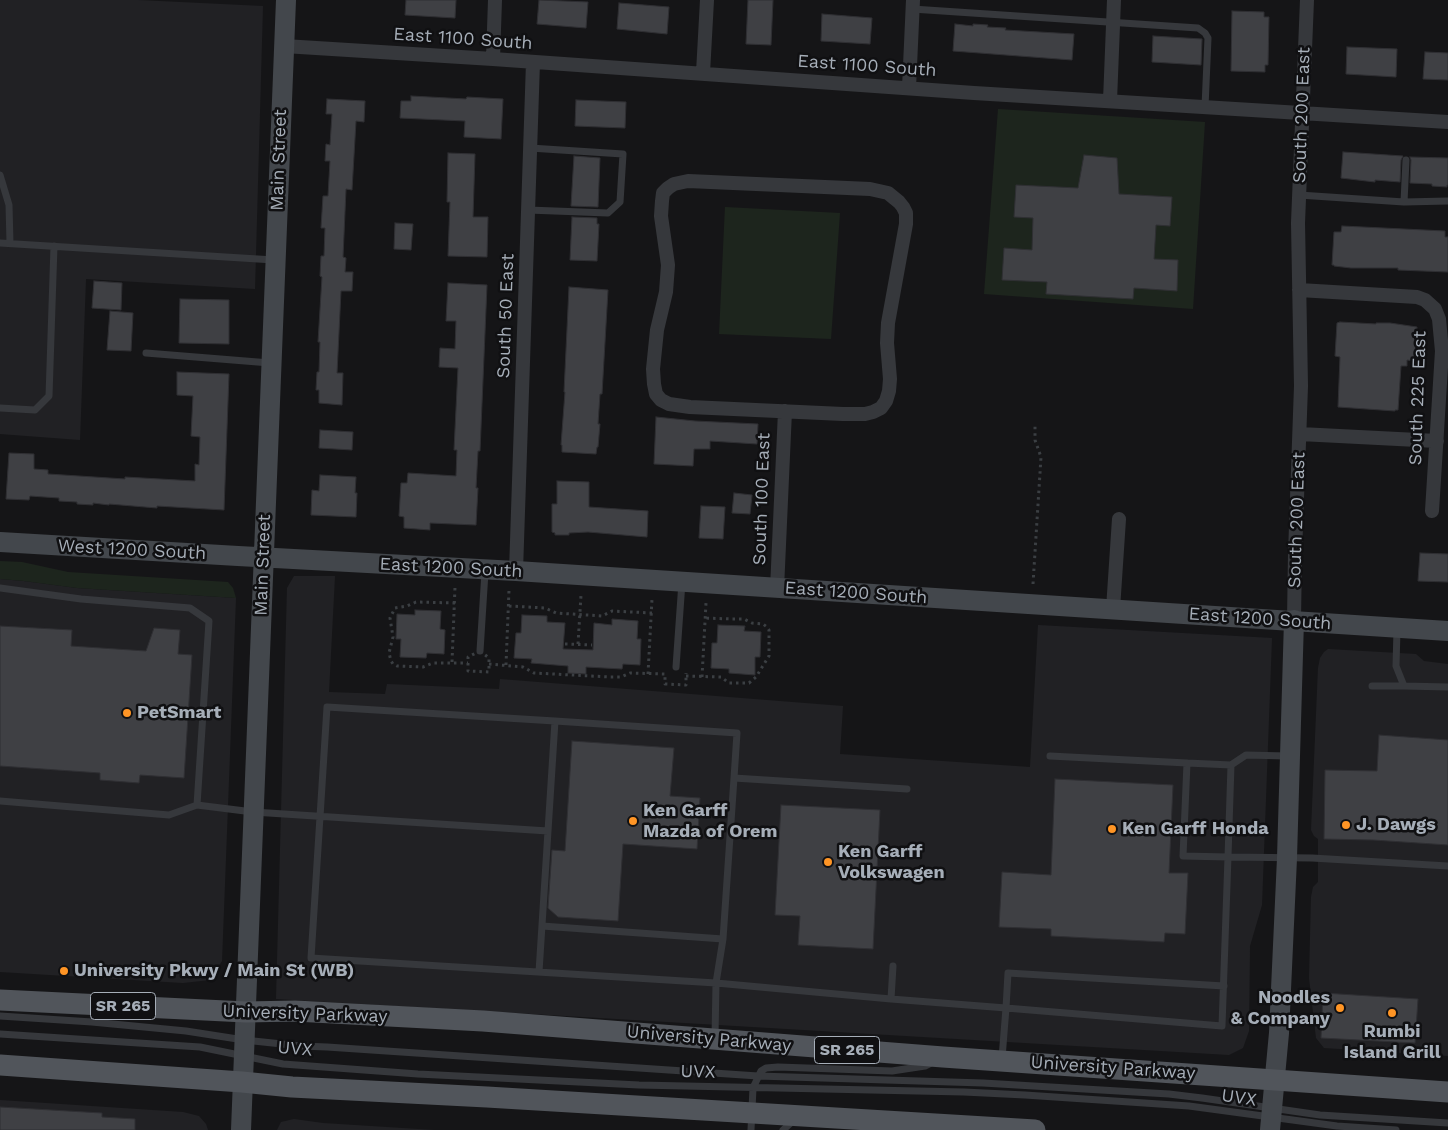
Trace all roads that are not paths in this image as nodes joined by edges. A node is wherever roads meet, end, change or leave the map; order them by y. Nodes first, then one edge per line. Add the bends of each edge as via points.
1 (286, 0) edge
2 (495, 0) edge
3 (707, 0) edge
4 (1114, 0) edge
5 (1307, 0) edge
6 (912, 5) edge
7 (1113, 24) junction
8 (284, 46) junction
9 (493, 59) junction
10 (533, 62) junction
11 (703, 73) junction
12 (909, 88) junction
13 (1110, 101) junction
14 (1205, 107) junction
15 (1303, 113) junction
16 (1448, 122) edge
17 (530, 148) junction
18 (1406, 160) dead end
19 (0, 175) edge
20 (1299, 195) junction
21 (1448, 200) edge
22 (1404, 202) junction
23 (528, 210) junction
24 (0, 242) edge
25 (10, 243) junction
26 (54, 246) junction
27 (275, 260) junction
28 (1299, 290) junction
29 (146, 353) dead end
30 (271, 363) junction
31 (0, 408) edge
32 (785, 411) junction
33 (1300, 434) junction
34 (1436, 441) junction
35 (1432, 511) dead end
36 (1119, 519) dead end
37 (0, 542) edge
38 (263, 558) junction
39 (485, 569) junction
40 (516, 571) junction
41 (682, 582) junction
42 (0, 588) edge
43 (777, 589) junction
44 (1113, 609) junction
45 (1294, 620) junction
46 (1397, 628) junction
47 (1448, 631) edge
48 (480, 651) dead end
49 (676, 666) dead end
50 (1372, 686) dead end
51 (1404, 686) junction
52 (1448, 687) edge
53 (555, 721) junction
54 (1050, 756) dead end
55 (1290, 756) junction
56 (1187, 763) junction
57 (1231, 765) junction
58 (734, 778) junction
59 (907, 789) dead end
60 (0, 801) edge
61 (197, 805) junction
62 (253, 812) junction
63 (320, 817) junction
64 (548, 831) junction
65 (1228, 857) junction
66 (1287, 858) junction
67 (1448, 866) edge
68 (542, 926) junction
69 (723, 939) junction
70 (893, 966) dead end
71 (539, 972) junction
72 (716, 984) junction
73 (1224, 986) junction
74 (891, 999) junction
75 (0, 1000) edge
76 (1006, 1008) junction
77 (246, 1012) junction
78 (0, 1016) edge
79 (0, 1034) edge
80 (715, 1040) junction
81 (244, 1048) junction
82 (943, 1057) junction
83 (1002, 1061) junction
84 (0, 1065) edge
85 (758, 1076) junction
86 (1275, 1080) junction
87 (242, 1082) junction
88 (753, 1088) junction
89 (1448, 1092) edge
90 (801, 1116) junction
91 (1271, 1118) edge
92 (752, 1122) edge
93 (1448, 1123) edge
94 (241, 1130) edge
95 (784, 1130) edge
96 (1035, 1130) edge
97 (1396, 1130) edge

1 - 8 street, Main Street
2 - 9 street
3 - 11 street
4 - 7 street
5 - 15 street, South 200 East
6 - 7 lane
6 - 12 street
7 - 13 street
7 - 14 lane via 1198,28 1205,33 1208,38
8 - 9 street, East 1100 South
8 - 27 street, Main Street
9 - 10 street, East 1100 South
10 - 11 street, East 1100 South
10 - 17 street, South 50 East
11 - 12 street, East 1100 South
12 - 13 street, East 1100 South
13 - 14 street, East 1100 South
14 - 15 street, East 1100 South
15 - 16 street, East 1100 South
15 - 20 street, South 200 East
17 - 23 street, South 50 East
17 - 23 lane via 622,154 620,202 608,213
18 - 22 lane
19 - 25 lane via 9,205
20 - 22 lane
20 - 28 street, South 200 East
21 - 22 lane
23 - 40 street, South 50 East
24 - 25 lane
25 - 26 lane
26 - 27 lane
26 - 31 lane via 49,396 35,410
27 - 30 street, Main Street
28 - 33 street, South 200 East via 1302,345
28 - 34 street, South 225 East via 1417,297 1435,309 1442,335
29 - 30 lane
30 - 38 street, Main Street
32 - 32 street via 865,414 881,408 886,401 890,379 888,323 906,213 888,194 870,190 688,181 674,184 663,193 662,201 668,265 653,369 656,394 669,404 690,407
32 - 43 street, South 100 East
33 - 34 street
33 - 45 street, South 200 East
34 - 35 street, South 225 East
36 - 44 street
37 - 38 street, West 1200 South
38 - 39 street, East 1200 South
38 - 62 street, Main Street
39 - 40 street, East 1200 South
39 - 48 lane
40 - 41 street, East 1200 South
41 - 43 street, East 1200 South
41 - 49 lane
42 - 61 lane via 190,608 209,620
43 - 44 street, East 1200 South
44 - 45 street, East 1200 South
45 - 46 street, East 1200 South
45 - 55 street, South 200 East
46 - 47 street, East 1200 South
46 - 51 lane via 1396,666
50 - 51 lane
51 - 52 lane
53 - 58 lane via 737,733
53 - 63 lane via 327,707
53 - 64 lane
54 - 56 lane
55 - 57 lane via 1246,755
55 - 66 street, South 200 East
56 - 57 lane
56 - 65 lane via 1182,856
57 - 65 lane
58 - 59 lane
58 - 69 lane
60 - 61 lane via 169,815
61 - 62 lane
62 - 63 lane
62 - 77 street, Main Street
63 - 64 lane
63 - 71 lane via 311,958
64 - 68 lane
65 - 66 lane
65 - 73 lane
66 - 67 lane
66 - 86 street, South 200 East
68 - 69 lane
68 - 71 lane
69 - 72 lane
70 - 74 lane
71 - 72 lane
72 - 74 lane
72 - 80 lane
73 - 76 lane via 1008,973
73 - 76 lane via 1222,1026
74 - 76 lane
75 - 77 main road, University Parkway / SR 265
76 - 83 lane
77 - 80 main road, University Parkway / SR 265 via 295,1011 482,1021
77 - 81 street, Main Street
78 - 81 lane, UVX via 176,1030
79 - 81 lane, UVX
80 - 82 main road, University Parkway / SR 265
81 - 85 lane, UVX via 301,1046
81 - 87 street, Main Street
81 - 88 lane, UVX via 263,1061 283,1064 550,1081
82 - 83 main road, University Parkway / SR 265
82 - 85 lane via 925,1066 892,1071 772,1067 760,1071
83 - 86 main road, University Parkway / SR 265
84 - 87 main road
85 - 88 lane
85 - 91 lane, UVX via 1124,1091 1202,1098
86 - 89 main road, University Parkway / SR 265
86 - 91 street, South 200 East
87 - 92 main road via 487,1097
87 - 94 street, Main Street
88 - 91 lane, UVX via 1025,1095 1188,1106
88 - 92 lane
90 - 92 main road
90 - 95 lane
90 - 96 main road
91 - 93 lane via 1328,1115
91 - 97 lane, UVX

